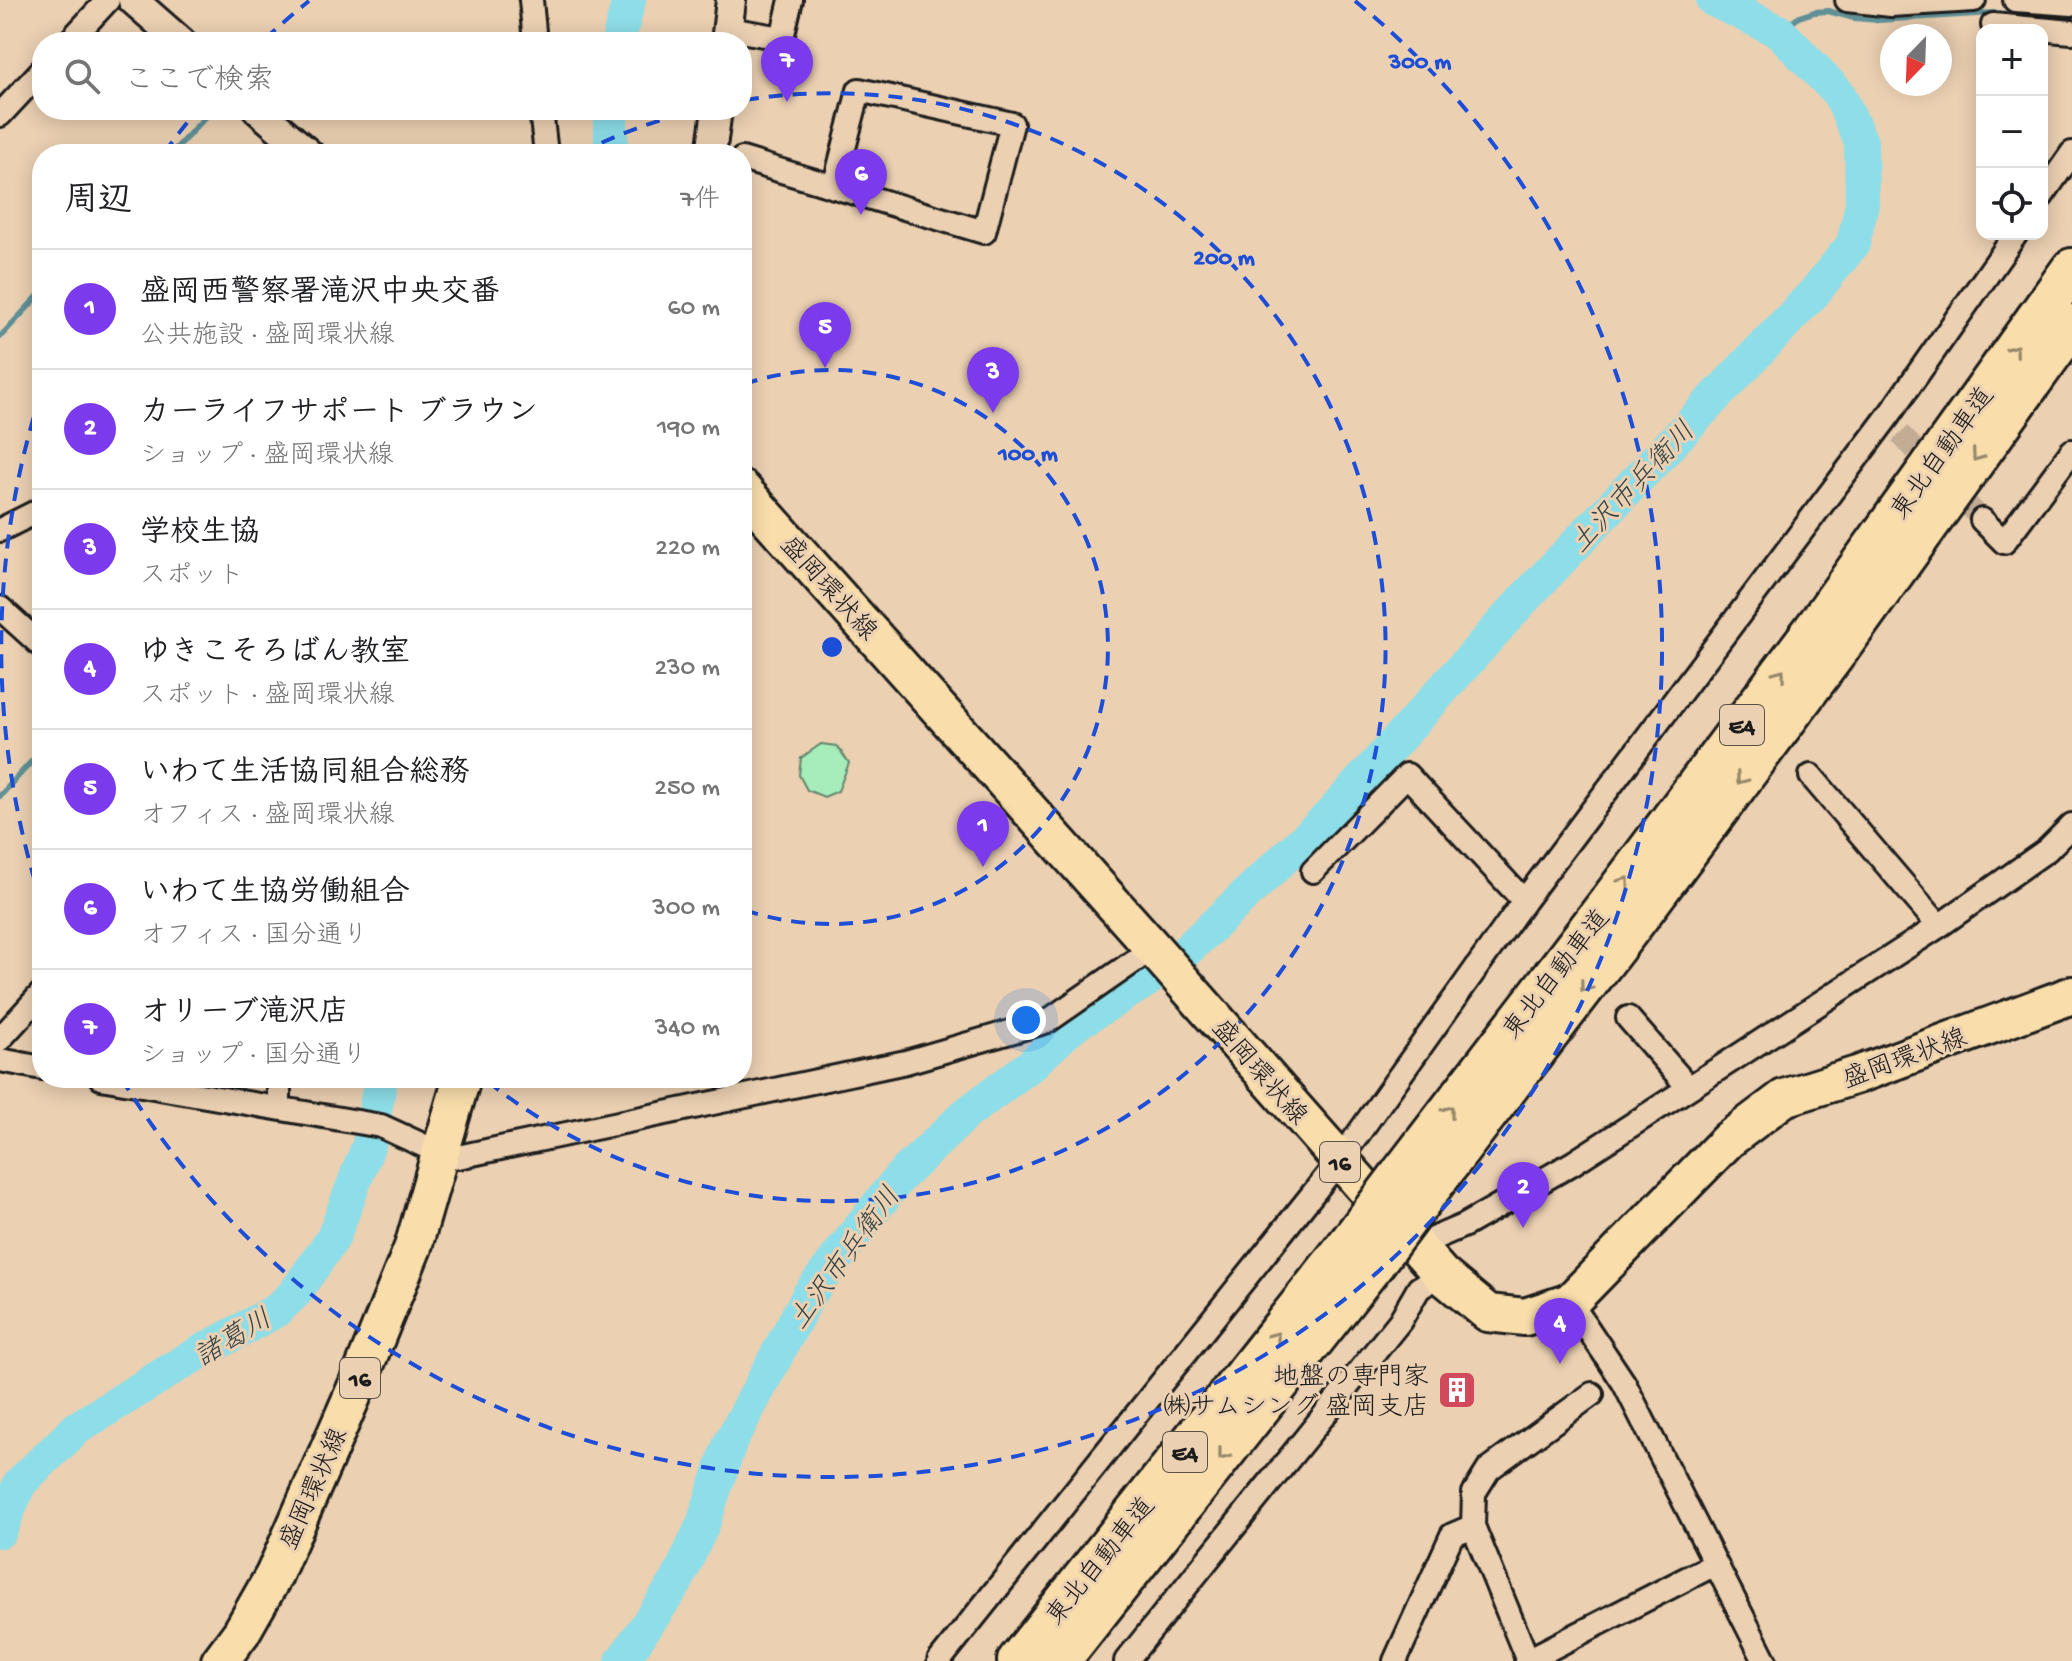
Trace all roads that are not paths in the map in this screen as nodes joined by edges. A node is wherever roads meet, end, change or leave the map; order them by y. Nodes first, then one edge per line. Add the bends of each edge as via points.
1 (108, 0) edge
2 (133, 0) edge
3 (531, 0) edge
4 (731, 0) edge
5 (791, 0) edge
6 (1847, 0) edge
7 (1974, 0) edge
8 (2015, 0) edge
9 (2072, 4) edge
10 (2048, 30) edge
11 (78, 32) edge
12 (170, 32) edge
13 (534, 32) edge
14 (727, 32) edge
15 (2072, 32) edge
16 (752, 36) edge
17 (32, 81) edge
18 (0, 115) edge
19 (270, 120) edge
20 (542, 120) edge
21 (717, 120) edge
22 (297, 144) edge
23 (545, 144) edge
24 (716, 144) edge
25 (2072, 153) edge
26 (752, 162) edge
27 (834, 187) junction
28 (2048, 187) edge
29 (2012, 240) edge
30 (2072, 269) edge
31 (2072, 325) edge
32 (2072, 451) edge
33 (752, 500) edge
34 (32, 514) edge
35 (1982, 520) tunnel mouth
36 (0, 530) edge
37 (0, 608) edge
38 (32, 637) edge
39 (1811, 776) dead end
40 (2072, 825) edge
41 (1313, 871) dead end
42 (1524, 901) junction
43 (1939, 926) junction
44 (1153, 948) junction
45 (2072, 995) edge
46 (32, 1004) edge
47 (1628, 1018) dead end
48 (0, 1039) edge
49 (0, 1060) edge
50 (32, 1066) edge
51 (160, 1088) edge
52 (279, 1088) edge
53 (459, 1088) edge
54 (1689, 1088) junction
55 (279, 1108) junction
56 (440, 1153) junction
57 (1339, 1161) junction
58 (1414, 1182) junction
59 (1416, 1246) junction
60 (1362, 1252) junction
61 (1442, 1275) junction
62 (1570, 1302) junction
63 (1592, 1394) dead end
64 (1473, 1526) junction
65 (1715, 1564) junction
66 (1765, 1660) edge
67 (220, 1661) edge
68 (939, 1661) edge
69 (1018, 1661) edge
70 (1059, 1661) edge
71 (1126, 1661) edge
72 (1395, 1661) edge
73 (1527, 1661) edge

1 - 11 street
2 - 12 street
3 - 13 street
4 - 14 street
5 - 16 street via 782,38
6 - 7 street via 1891,5
8 - 9 street
10 - 15 street
17 - 18 street
19 - 22 street
20 - 23 street
21 - 24 street
25 - 28 street
26 - 27 street
27 - 27 street via 984,232 1012,124 859,90
29 - 42 street via 1895,425
58 -> 30 highway, 東北自動車道 / E4 via 1612,899 1819,623
31 -> 58 highway, 東北自動車道 / E4 via 1635,921
32 - 35 street via 2004,542
33 - 44 main road, 盛岡環状線 / 16
34 - 36 street
37 - 38 street
39 - 43 street
40 - 43 street via 2047,850
41 - 42 street via 1407,775
42 - 57 street
43 - 54 street
44 - 56 street via 1048,1021 921,1058 458,1157
44 - 57 main road, 盛岡環状線 / 16
45 - 62 main road, 盛岡環状線 / 16 via 1784,1098 1728,1140
46 - 48 street
47 - 54 street
49 - 50 street
51 - 55 street
52 - 55 street
53 - 56 main road, 盛岡環状線 / 16
54 - 59 street via 1523,1194
55 - 56 street via 381,1126
56 - 67 main road, 盛岡環状線 / 16 via 413,1247 358,1383 274,1575
57 - 59 main road, 盛岡環状線 / 16
57 - 68 street
58 - 60 highway, 東北自動車道 / E4, bridge
59 - 61 main road, 盛岡環状線 / 16
69 -> 60 highway, 東北自動車道 / E4
60 -> 70 highway, 東北自動車道 / E4
61 - 62 main road, 盛岡環状線 / 16 via 1488,1313 1525,1317
61 - 71 street via 1419,1288 1400,1321
62 - 65 street via 1624,1383
63 - 64 street via 1534,1448 1489,1469 1474,1493
64 - 72 street via 1452,1535
64 - 73 street
65 - 66 street
65 - 73 street

